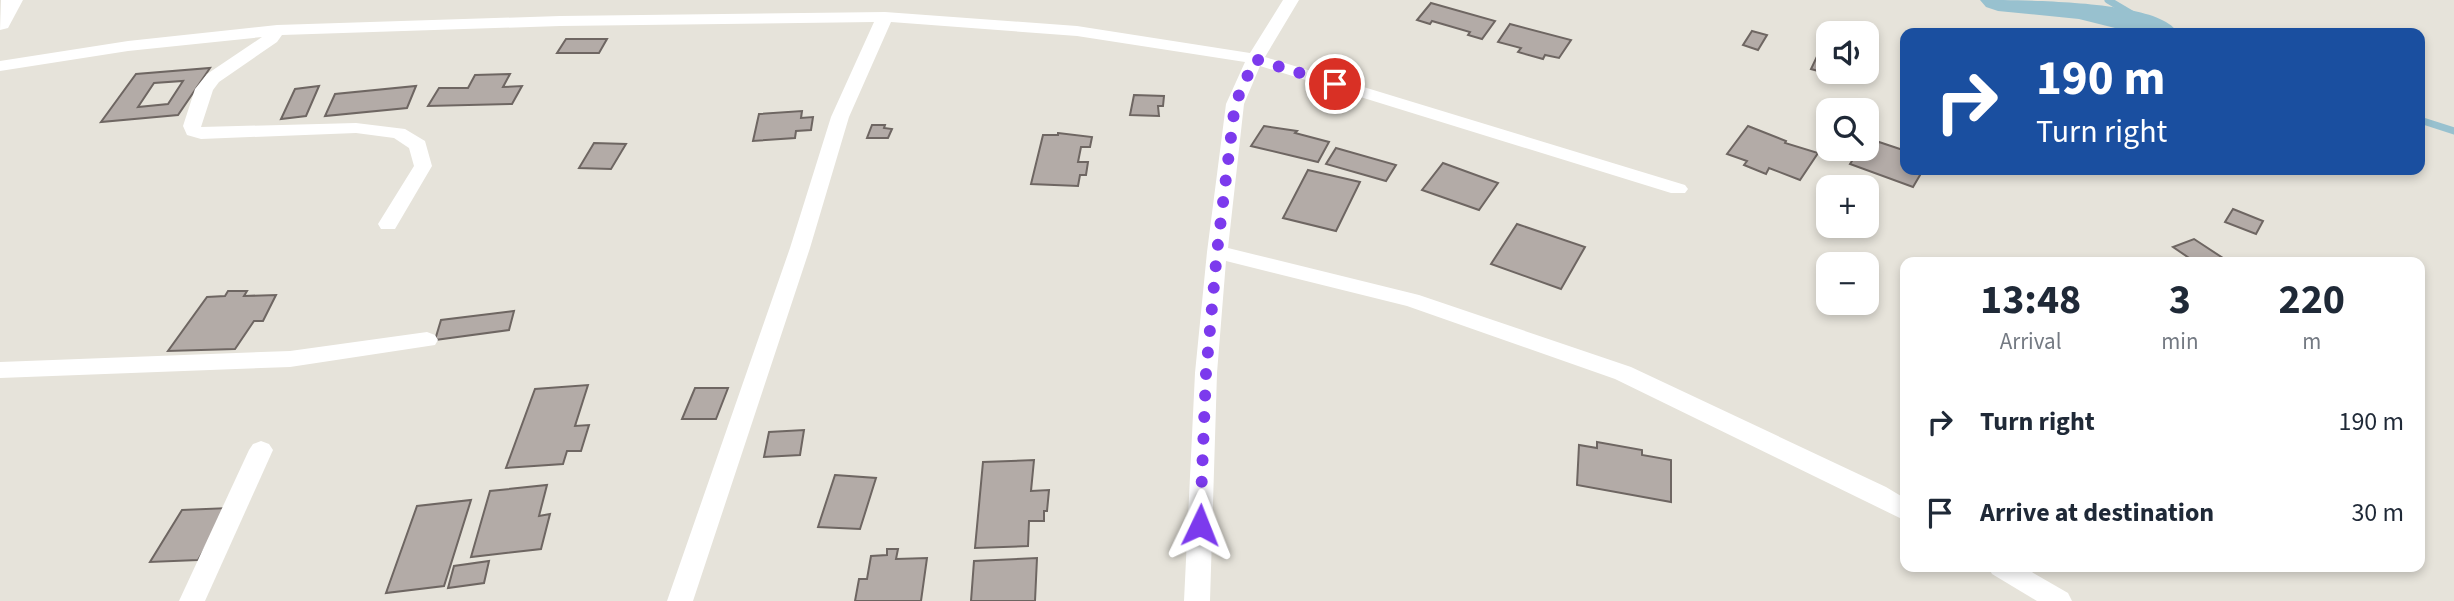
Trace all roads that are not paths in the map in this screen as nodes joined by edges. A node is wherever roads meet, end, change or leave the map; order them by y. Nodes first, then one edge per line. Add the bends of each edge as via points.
1 (12, 0) edge
2 (1291, 0) edge
3 (885, 17) junction
4 (0, 23) edge
5 (278, 30) junction
6 (1255, 59) junction
7 (0, 66) edge
8 (1678, 190) dead end
9 (388, 224) dead end
10 (1217, 252) junction
11 (427, 340) dead end
12 (0, 370) edge
13 (261, 450) dead end
14 (1900, 508) edge
15 (2010, 572) edge
16 (192, 601) edge
17 (680, 601) edge
18 (1197, 601) edge
19 (2059, 601) edge

1 - 4 main road
2 - 6 street
3 - 5 street
3 - 6 street via 1077,31
3 - 17 street via 840,117
5 - 7 street
5 - 9 street via 213,78 204,89 193,131 356,128 399,133 418,145 423,166
6 - 8 street
6 - 10 street via 1235,104
10 - 14 street via 1412,300 1623,373
10 - 18 street via 1206,373
11 - 12 street via 290,359
13 - 16 street
15 - 19 street

